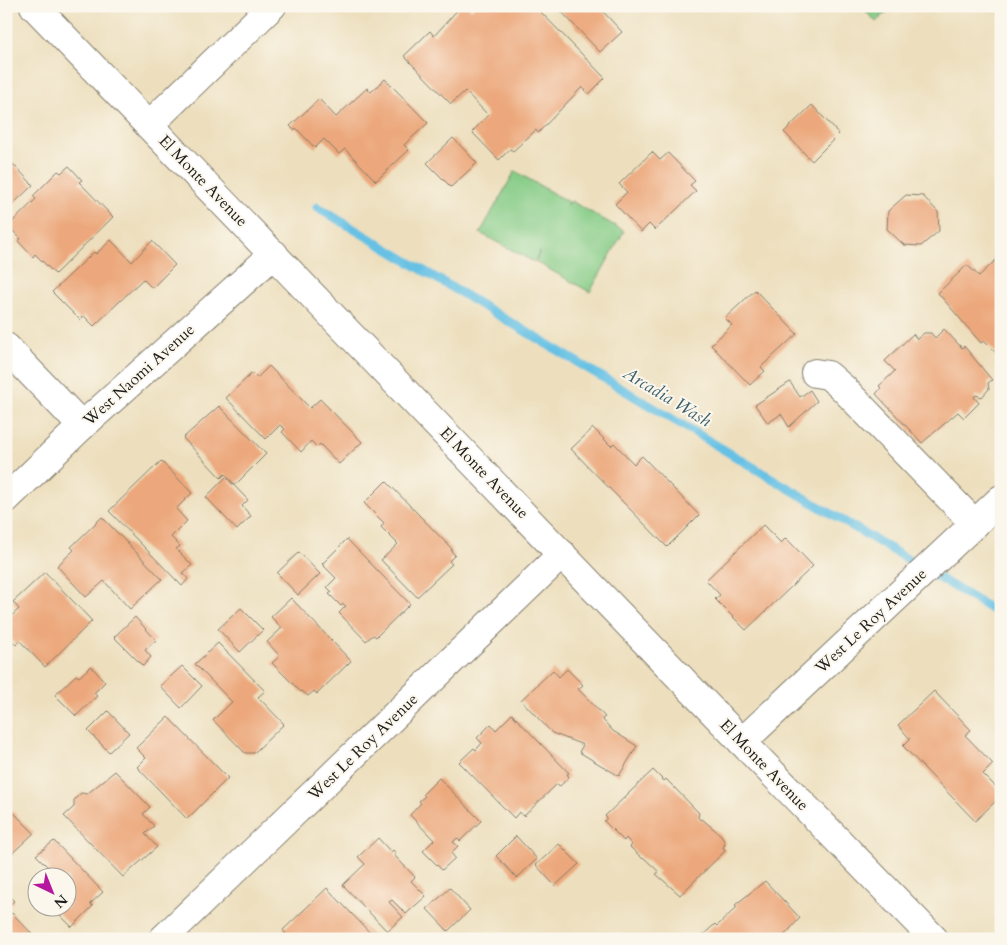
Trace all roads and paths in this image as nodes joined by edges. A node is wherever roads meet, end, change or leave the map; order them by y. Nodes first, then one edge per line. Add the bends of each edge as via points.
1 (34, 6) edge
2 (272, 6) edge
3 (149, 125) junction
4 (274, 254) junction
5 (6, 347) edge
6 (815, 372) dead end
7 (82, 426) junction
8 (6, 499) edge
9 (1001, 499) edge
10 (975, 524) junction
11 (562, 554) junction
12 (742, 742) junction
13 (924, 935) edge
14 (164, 939) edge

1 - 3 street, El Monte Avenue
2 - 3 street
3 - 4 street, El Monte Avenue
4 - 7 street, West Naomi Avenue
4 - 11 street, El Monte Avenue
5 - 7 street
6 - 10 street via 828,375 843,388
7 - 8 street, West Naomi Avenue
9 - 10 street, West Le Roy Avenue
10 - 12 street, West Le Roy Avenue
11 - 12 street, El Monte Avenue
11 - 14 street, West Le Roy Avenue
12 - 13 street, El Monte Avenue

